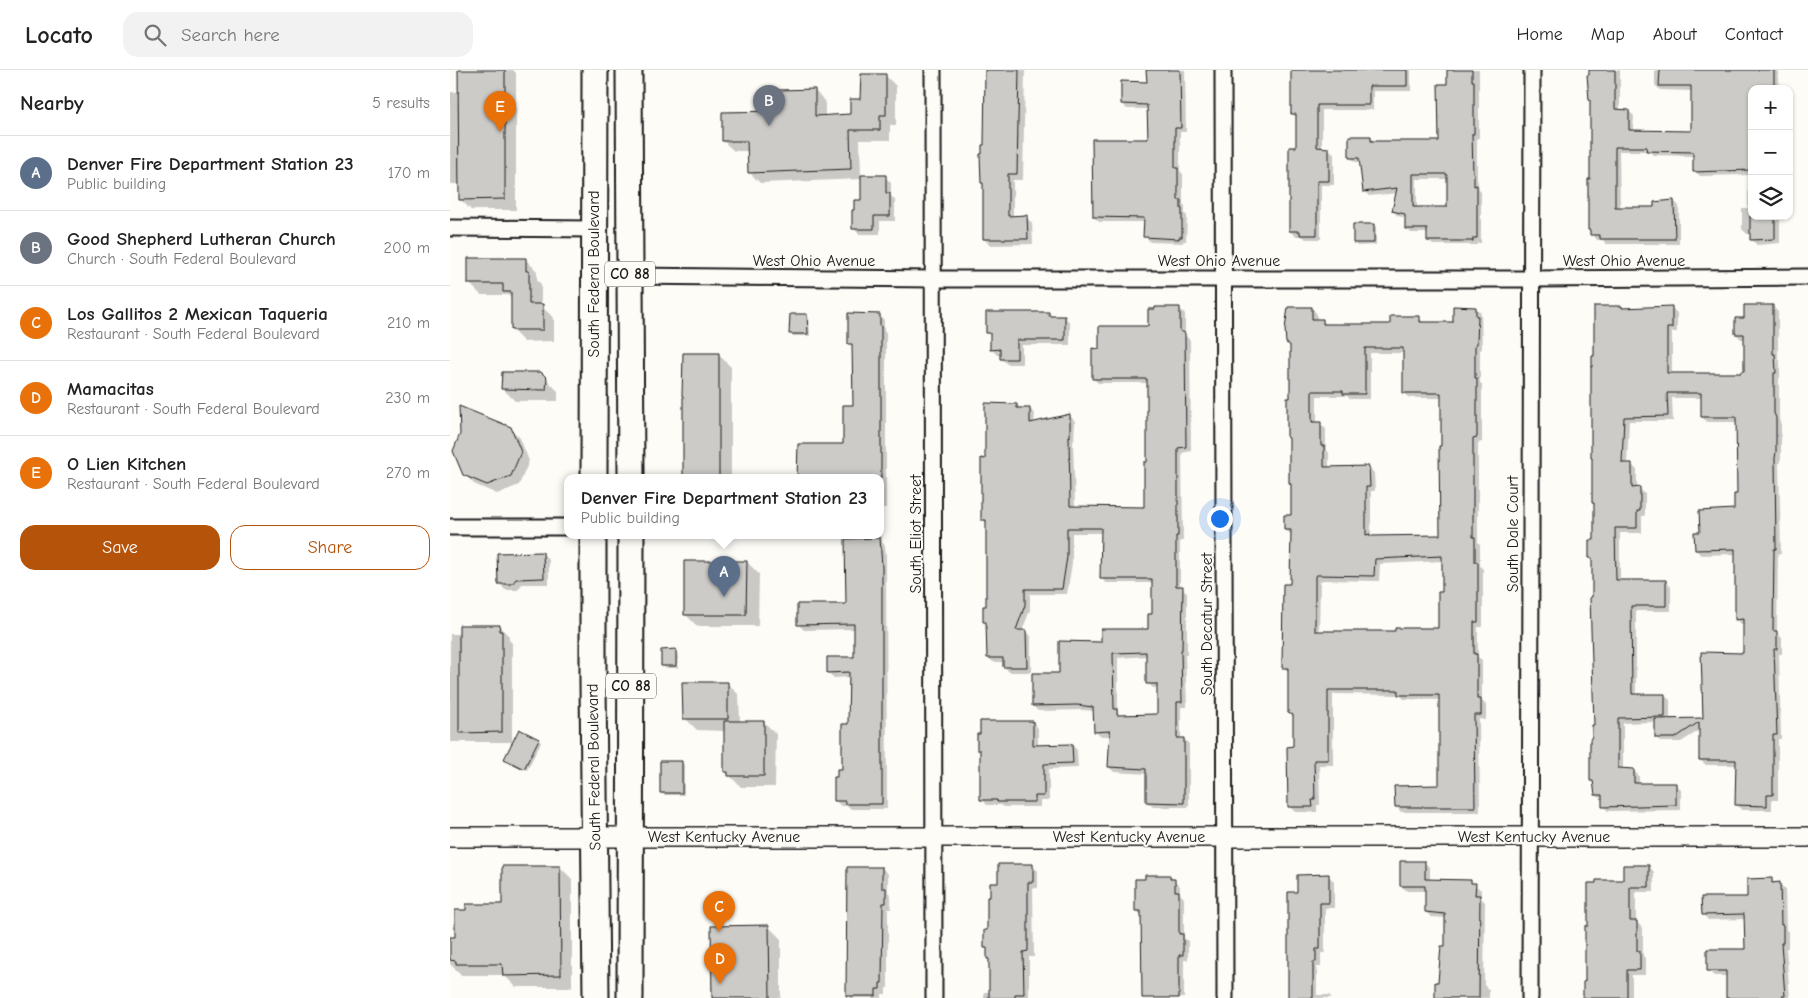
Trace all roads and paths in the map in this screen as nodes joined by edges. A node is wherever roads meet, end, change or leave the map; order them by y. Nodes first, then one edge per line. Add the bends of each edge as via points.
1 (595, 70) edge
2 (629, 70) edge
3 (933, 70) edge
4 (1223, 70) edge
5 (1532, 70) edge
6 (450, 228) edge
7 (594, 229) junction
8 (630, 276) junction
9 (1808, 277) edge
10 (933, 279) junction
11 (1224, 279) junction
12 (1531, 279) junction
13 (594, 474) edge
14 (631, 474) edge
15 (450, 527) edge
16 (564, 527) edge
17 (594, 539) edge
18 (631, 539) edge
19 (450, 836) edge
20 (596, 836) junction
21 (632, 836) junction
22 (934, 836) junction
23 (1224, 836) junction
24 (1531, 836) junction
25 (1808, 836) edge
26 (596, 998) edge
27 (630, 998) edge
28 (934, 998) edge
29 (1225, 998) edge
30 (1530, 998) edge

1 - 7 main road, South Federal Boulevard / CO 88
2 - 8 main road, CO 88
3 - 10 street, South Eliot Street
4 - 11 street, South Decatur Street
5 - 12 street, South Dale Court
6 - 7 street
7 - 13 main road, South Federal Boulevard / CO 88
8 - 10 street, West Ohio Avenue
8 - 14 main road, CO 88
9 - 12 street, West Ohio Avenue
10 - 11 street, West Ohio Avenue
10 - 22 street, South Eliot Street
11 - 12 street, West Ohio Avenue
11 - 23 street, South Decatur Street
12 - 24 street, South Dale Court
15 - 16 street
17 - 20 main road, South Federal Boulevard / CO 88
18 - 21 main road, CO 88
19 - 20 street, West Kentucky Avenue
20 - 21 street, West Kentucky Avenue
20 - 26 main road, South Federal Boulevard / CO 88
21 - 22 street, West Kentucky Avenue
21 - 27 main road, CO 88
22 - 23 street, West Kentucky Avenue
22 - 28 street, South Eliot Street
23 - 24 street, West Kentucky Avenue
23 - 29 street, South Decatur Street
24 - 25 street, West Kentucky Avenue
24 - 30 street, South Dale Court

